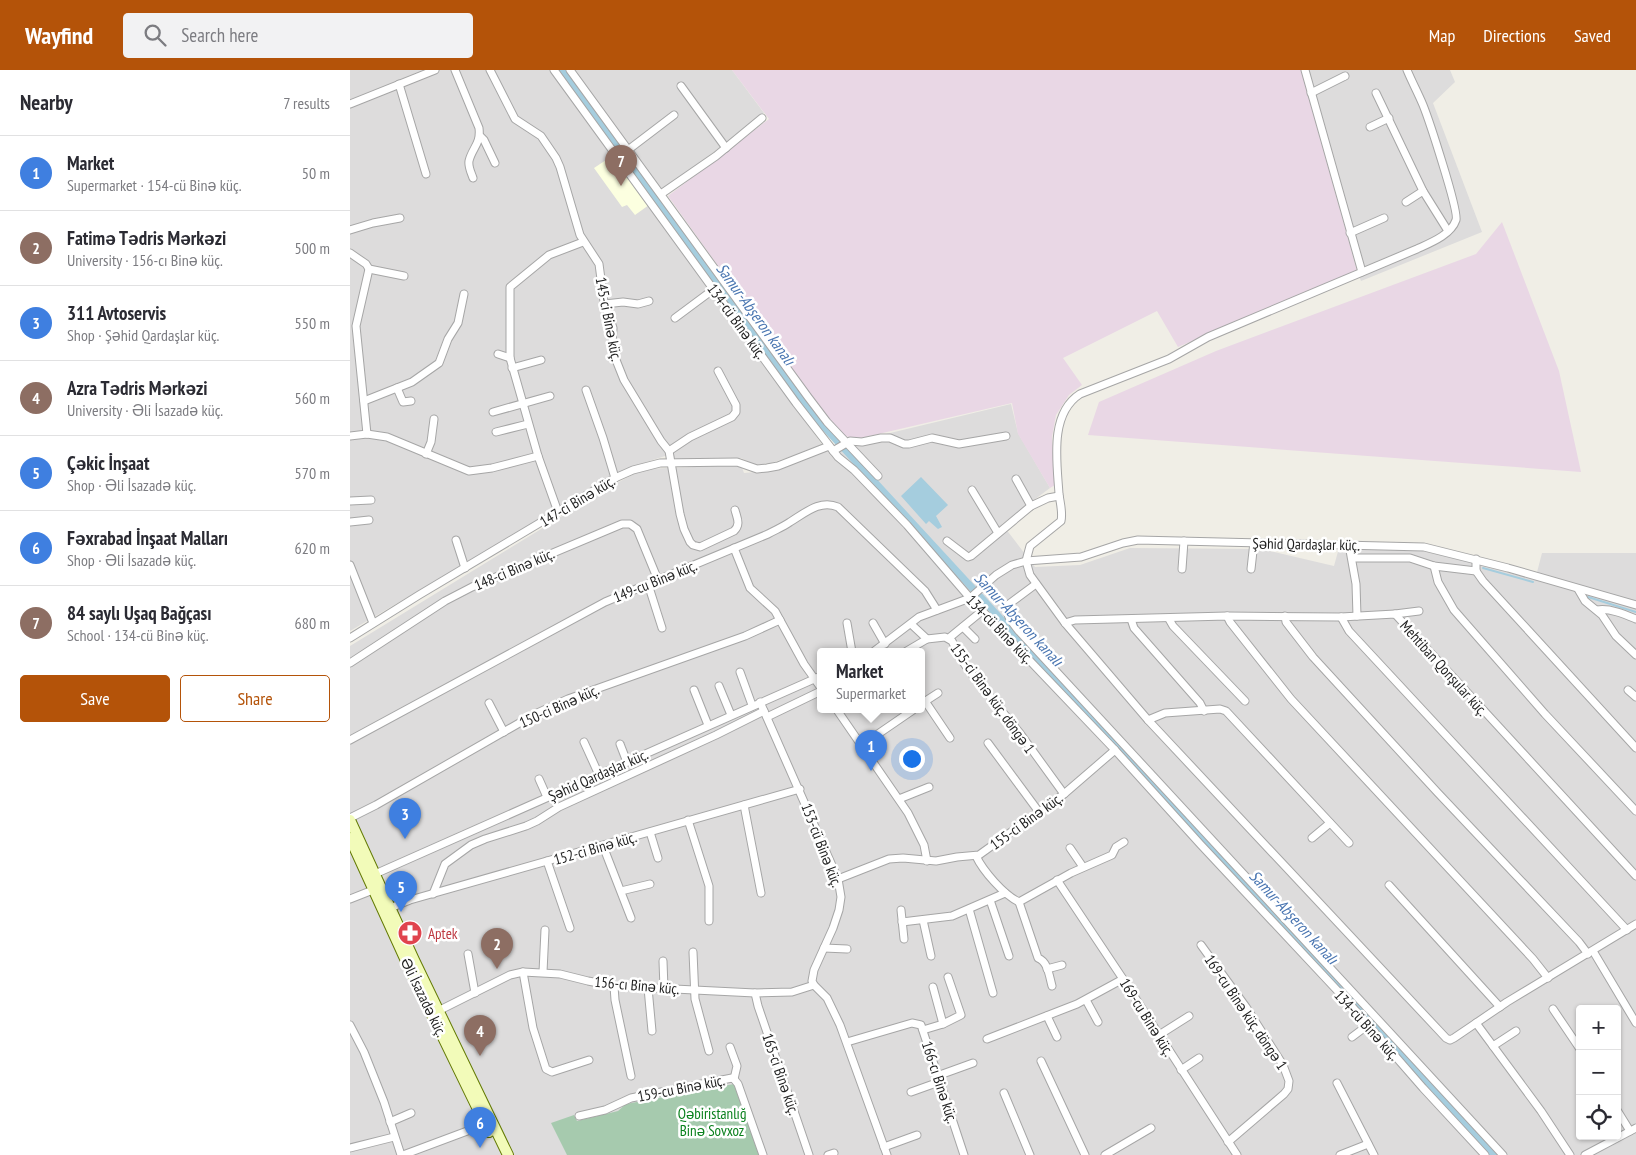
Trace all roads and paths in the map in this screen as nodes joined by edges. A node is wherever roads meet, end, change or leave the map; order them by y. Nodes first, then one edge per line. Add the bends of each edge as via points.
1 (455, 70) edge
2 (490, 70) edge
3 (554, 70) edge
4 (570, 70) edge
5 (1304, 70) edge
6 (1407, 70) edge
7 (431, 71) edge
8 (1345, 76) dead end
9 (399, 84) junction
10 (681, 86) dead end
11 (1311, 93) junction
12 (1376, 93) dead end
13 (350, 104) edge
14 (674, 115) dead end
15 (762, 118) dead end
16 (1389, 118) junction
17 (1370, 127) dead end
18 (480, 136) junction
19 (726, 148) junction
20 (628, 150) junction
21 (495, 163) dead end
22 (426, 174) dead end
23 (473, 178) dead end
24 (1423, 191) junction
25 (661, 194) junction
26 (1406, 202) dead end
27 (400, 218) dead end
28 (1384, 218) dead end
29 (350, 230) edge
30 (1448, 231) junction
31 (1350, 233) junction
32 (583, 242) junction
33 (350, 253) edge
34 (369, 269) junction
35 (1362, 272) junction
36 (404, 276) dead end
37 (714, 289) junction
38 (464, 294) dead end
39 (649, 301) dead end
40 (605, 304) junction
41 (675, 318) dead end
42 (498, 354) dead end
43 (510, 358) junction
44 (541, 360) dead end
45 (512, 368) junction
46 (718, 371) dead end
47 (398, 388) junction
48 (586, 390) dead end
49 (550, 396) dead end
50 (364, 401) junction
51 (411, 401) dead end
52 (522, 405) junction
53 (493, 412) dead end
54 (434, 419) dead end
55 (528, 424) junction
56 (496, 432) dead end
57 (367, 434) junction
58 (350, 436) edge
59 (1006, 436) dead end
60 (847, 442) junction
61 (831, 448) junction
62 (669, 451) junction
63 (426, 454) junction
64 (538, 456) junction
65 (671, 463) junction
66 (878, 476) dead end
67 (615, 478) junction
68 (1016, 479) dead end
69 (972, 490) dead end
70 (1059, 496) junction
71 (371, 500) dead end
72 (350, 501) edge
73 (1030, 506) junction
74 (735, 510) dead end
75 (558, 512) junction
76 (369, 520) dead end
77 (350, 522) edge
78 (998, 533) junction
79 (456, 540) dead end
80 (947, 541) dead end
81 (1184, 541) junction
82 (1254, 542) junction
83 (1349, 545) junction
84 (734, 548) junction
85 (1352, 558) junction
86 (1476, 559) junction
87 (1026, 561) junction
88 (350, 565) edge
89 (1434, 566) junction
90 (464, 568) junction
91 (1182, 569) dead end
92 (1251, 569) dead end
93 (1476, 570) junction
94 (658, 580) junction
95 (648, 584) junction
96 (1036, 584) junction
97 (1578, 589) junction
98 (971, 596) junction
99 (1636, 605) edge
100 (938, 610) junction
101 (1597, 610) junction
102 (982, 611) junction
103 (1419, 611) dead end
104 (1394, 614) junction
105 (1228, 616) junction
106 (1285, 616) junction
107 (1357, 616) junction
108 (1341, 617) junction
109 (1170, 619) junction
110 (1636, 619) edge
111 (780, 620) junction
112 (1131, 620) junction
113 (373, 623) junction
114 (847, 623) dead end
115 (873, 623) dead end
116 (1065, 623) junction
117 (911, 624) junction
118 (963, 626) junction
119 (662, 628) dead end
120 (350, 638) edge
121 (950, 638) junction
122 (926, 639) junction
123 (975, 639) dead end
124 (885, 644) junction
125 (851, 648) edge
126 (879, 648) edge
127 (911, 648) edge
128 (1636, 655) edge
129 (350, 663) edge
130 (740, 672) dead end
131 (817, 676) edge
132 (817, 678) edge
133 (719, 686) dead end
134 (694, 690) dead end
135 (1628, 690) dead end
136 (817, 691) edge
137 (938, 693) dead end
138 (1636, 697) edge
139 (1245, 701) dead end
140 (760, 702) junction
141 (925, 702) edge
142 (489, 703) dead end
143 (752, 706) junction
144 (925, 706) edge
145 (1204, 711) junction
146 (839, 713) edge
147 (909, 713) edge
148 (766, 714) junction
149 (730, 715) junction
150 (1148, 720) junction
151 (708, 725) junction
152 (504, 732) junction
153 (950, 738) dead end
154 (350, 740) edge
155 (584, 742) dead end
156 (988, 743) dead end
157 (620, 744) dead end
158 (862, 745) junction
159 (1636, 748) edge
160 (1115, 750) junction
161 (627, 762) junction
162 (599, 775) junction
163 (538, 779) dead end
164 (929, 787) dead end
165 (800, 789) junction
166 (1064, 794) junction
167 (547, 797) junction
168 (899, 799) junction
169 (744, 804) junction
170 (1636, 811) edge
171 (1039, 812) junction
172 (350, 819) edge
173 (688, 820) junction
174 (1330, 823) junction
175 (650, 832) junction
176 (1210, 837) junction
177 (350, 838) edge
178 (1312, 838) dead end
179 (1124, 842) dead end
180 (1349, 843) dead end
181 (1200, 845) junction
182 (603, 846) junction
183 (1070, 848) dead end
184 (976, 856) junction
185 (658, 858) dead end
186 (547, 861) junction
187 (927, 861) junction
188 (1083, 867) junction
189 (372, 875) junction
190 (1636, 876) edge
191 (838, 879) junction
192 (1057, 880) junction
193 (650, 884) dead end
194 (1390, 885) dead end
195 (378, 888) junction
196 (621, 891) junction
197 (761, 892) dead end
198 (1005, 893) junction
199 (433, 894) junction
200 (350, 900) edge
201 (990, 900) junction
202 (1019, 902) junction
203 (390, 908) junction
204 (969, 909) junction
205 (901, 910) dead end
206 (631, 918) dead end
207 (923, 920) junction
208 (709, 921) dead end
209 (902, 922) junction
210 (1636, 924) edge
211 (570, 928) dead end
212 (545, 930) dead end
213 (1627, 930) junction
214 (904, 940) dead end
215 (1201, 945) dead end
216 (824, 948) junction
217 (847, 949) dead end
218 (692, 952) dead end
219 (1590, 953) junction
220 (468, 954) dead end
221 (931, 956) dead end
222 (1009, 956) dead end
223 (663, 961) dead end
224 (1062, 965) dead end
225 (1047, 969) junction
226 (523, 972) junction
227 (543, 972) junction
228 (948, 977) dead end
229 (1548, 978) junction
230 (1124, 979) junction
231 (814, 985) junction
232 (614, 986) junction
233 (1052, 986) dead end
234 (933, 987) dead end
235 (648, 988) junction
236 (664, 988) junction
237 (694, 990) junction
238 (475, 993) junction
239 (755, 993) junction
240 (992, 993) dead end
241 (1086, 1000) junction
242 (1500, 1007) junction
243 (1553, 1009) dead end
244 (438, 1010) junction
245 (1047, 1016) junction
246 (1189, 1016) dead end
247 (1098, 1022) dead end
248 (1476, 1023) junction
249 (1636, 1023) edge
250 (943, 1024) junction
251 (350, 1025) edge
252 (1368, 1025) junction
253 (923, 1030) junction
254 (652, 1031) dead end
255 (1516, 1031) dead end
256 (1159, 1035) junction
257 (1352, 1036) dead end
258 (1057, 1037) dead end
259 (987, 1039) dead end
260 (847, 1042) junction
261 (1576, 1044) edge
262 (1493, 1046) junction
263 (730, 1047) dead end
264 (709, 1051) dead end
265 (1199, 1058) dead end
266 (589, 1060) dead end
267 (1041, 1061) dead end
268 (973, 1063) dead end
269 (1181, 1070) junction
270 (631, 1076) dead end
271 (734, 1078) junction
272 (938, 1079) junction
273 (1337, 1083) dead end
274 (911, 1092) dead end
275 (1004, 1093) dead end
276 (411, 1113) dead end
277 (1621, 1115) edge
278 (579, 1116) dead end
279 (390, 1122) junction
280 (489, 1123) junction
281 (1151, 1128) dead end
282 (1633, 1130) edge
283 (917, 1135) dead end
284 (394, 1137) junction
285 (1228, 1142) junction
286 (1368, 1144) junction
287 (884, 1147) junction
288 (350, 1148) edge
289 (402, 1155) edge
290 (501, 1155) edge
291 (508, 1155) edge
292 (763, 1155) edge
293 (810, 1155) edge
294 (887, 1155) edge
295 (964, 1155) edge
296 (1030, 1155) edge
297 (1085, 1155) edge
298 (1105, 1155) edge
299 (1237, 1155) edge
300 (1340, 1155) edge
301 (1374, 1155) edge
302 (1485, 1155) edge
303 (1503, 1155) edge
304 (1570, 1155) edge
305 (1585, 1155) edge

1 - 18 street
2 - 32 street, 145-ci Binə küç. via 515,119 541,136 556,158
3 - 37 street, 134-cü Binə küç.
4 - 20 street
5 - 11 street
6 - 30 street via 1426,114 1454,203 1457,218
7 - 9 street
8 - 11 street
9 - 13 street
9 - 22 street
10 - 19 street
11 - 31 street
12 - 16 street
14 - 20 street
15 - 19 street
16 - 17 street
16 - 24 street
18 - 21 street
18 - 23 street via 469,161
19 - 25 street
20 - 25 street
24 - 26 street
24 - 30 street
25 - 60 street via 808,397
27 - 29 street
28 - 31 street
30 - 35 street via 1417,249
31 - 35 street
32 - 40 street, 145-ci Binə küç. via 599,264
32 - 43 street via 548,255 510,287
33 - 34 street
34 - 36 street
34 - 50 street via 356,326
35 - 70 street via 1208,337 1169,359 1073,398 1065,408 1058,430
37 - 41 street
37 - 61 street, 134-cü Binə küç.
38 - 47 street via 458,323 439,363
39 - 40 street
40 - 62 street, 145-ci Binə küç. via 613,328 612,345 624,380
42 - 43 street
43 - 45 street
44 - 45 street
45 - 52 street
46 - 62 street via 736,405 736,412
47 - 50 street
47 - 51 street via 403,402
48 - 67 street
49 - 52 street
50 - 57 street
52 - 53 street
52 - 55 street
54 - 63 street
55 - 56 street
55 - 64 street
57 - 58 street
57 - 63 street via 388,437
59 - 60 street via 965,444 932,438 909,444 886,438
60 - 61 street, 147-ci Binə küç.
60 - 66 street
61 - 65 street, 147-ci Binə küç. via 778,466 757,469 737,462
61 - 98 street, 134-cü Binə küç.
62 - 65 street, 145-ci Binə küç.
63 - 64 street via 469,471 486,470
64 - 75 street
65 - 67 street, 147-ci Binə küç. via 648,466
65 - 74 street, 145-ci Binə küç. via 684,530 692,545 700,547 734,531 738,527
67 - 75 street, 147-ci Binə küç.
68 - 73 street
69 - 78 street
70 - 73 street
70 - 87 street via 1061,521 1030,546
71 - 72 street
73 - 78 street
75 - 90 street, 147-ci Binə küç.
76 - 77 street
78 - 80 street via 968,557
79 - 90 street
81 - 82 street, Şəhid Qardaşlar küç.
81 - 87 street, Şəhid Qardaşlar küç. via 1131,541 1081,557
81 - 91 street
82 - 83 street, Şəhid Qardaşlar küç.
82 - 92 street
83 - 85 street
83 - 86 street, Şəhid Qardaşlar küç. via 1424,547
84 - 94 street, 149-cu Binə küç.
84 - 100 street, 149-cu Binə küç. via 778,529 813,508 832,504 924,591
84 - 111 street via 750,588 771,606
85 - 89 street via 1410,558
85 - 107 street
86 - 93 street
86 - 97 street, Şəhid Qardaşlar küç.
87 - 96 street
87 - 98 street, Şəhid Qardaşlar küç. via 1004,569
88 - 113 street
89 - 93 street
89 - 170 street via 1438,582 1454,610
90 - 113 street, 147-ci Binə küç.
93 - 159 street
94 - 95 street, 149-cu Binə küç.
94 - 129 street, 148-ci Binə küç. via 637,529 630,524 622,524 472,586
95 - 119 street
95 - 154 street, 149-cu Binə küç. via 605,602
96 - 116 street
96 - 176 street via 1009,604 1009,617
97 - 99 street, Şəhid Qardaşlar küç.
97 - 101 street via 1585,601
98 - 100 street
98 - 102 street, 134-cü Binə küç.
100 - 117 street
101 - 110 street via 1609,610
101 - 128 street via 1616,636
102 - 118 street
102 - 160 street, 134-cü Binə küç.
103 - 104 street
104 - 107 street, Mehtiban Qonşular küç.
104 - 190 street, Mehtiban Qonşular küç.
105 - 106 street, Mehtiban Qonşular küç.
105 - 109 street, Mehtiban Qonşular küç.
105 - 229 street via 1291,699
106 - 108 street, Mehtiban Qonşular küç.
106 - 219 street via 1312,657
107 - 108 street, Mehtiban Qonşular küç.
108 - 213 street via 1349,632
109 - 112 street, Mehtiban Qonşular küç.
109 - 139 street via 1173,626
111 - 131 street
111 - 152 street, 150-ci Binə küç. via 568,699
112 - 116 street, Mehtiban Qonşular küç.
112 - 145 street via 1134,628
113 - 120 street, 147-ci Binə küç.
114 - 125 street
115 - 124 street
116 - 150 street
117 - 122 street
117 - 124 street
118 - 121 street
118 - 123 street
121 - 122 street, 155-ci Binə küç. döngə 1
121 - 166 street, 155-ci Binə küç. döngə 1 via 970,672
122 - 127 street
124 - 126 street
130 - 143 street
132 - 140 street, Şəhid Qardaşlar küç.
133 - 149 street
134 - 151 street
135 - 138 street
136 - 148 street
137 - 141 street
140 - 143 street, Şəhid Qardaşlar küç.
140 - 148 street, 153-cü Binə küç.
142 - 152 street
143 - 149 street, Şəhid Qardaşlar küç.
144 - 153 street
145 - 150 street via 1165,713
145 - 174 street via 1226,711
146 - 158 street
147 - 158 street
148 - 165 street, 153-cü Binə küç.
148 - 199 street via 559,807 537,821 471,845 446,864
149 - 151 street, Şəhid Qardaşlar küç.
150 - 248 street via 1440,1034 1450,1040
151 - 161 street, Şəhid Qardaşlar küç.
152 - 172 street, 150-ci Binə küç.
155 - 162 street
156 - 171 street
157 - 161 street
158 - 168 street
160 - 166 street, 155-ci Binə küç.
160 - 181 street, 134-cü Binə küç.
161 - 162 street, Şəhid Qardaşlar küç.
162 - 167 street, Şəhid Qardaşlar küç.
163 - 167 street
164 - 168 street
165 - 169 street, 152-ci Binə küç.
165 - 191 street, 153-cü Binə küç.
166 - 171 street, 155-ci Binə küç.
167 - 189 street, Şəhid Qardaşlar küç.
168 - 187 street via 919,833
169 - 173 street, 152-ci Binə küç.
169 - 197 street
171 - 184 street, 155-ci Binə küç.
172 - 189 main road, Əli İsazadə küç.
173 - 175 street, 152-ci Binə küç.
173 - 208 street via 709,886
174 - 178 street
174 - 180 street
175 - 182 street, 152-ci Binə küç.
175 - 185 street
176 - 181 street
176 - 303 street
177 - 189 main road, Əli İsazadə küç.
179 - 188 street via 1112,855
181 - 252 street, 134-cü Binə küç.
182 - 186 street, 152-ci Binə küç.
182 - 196 street
183 - 188 street
184 - 187 street, 155-ci Binə küç.
184 - 198 street
186 - 199 street, 152-ci Binə küç.
186 - 211 street
187 - 191 street, 155-ci Binə küç. via 889,859
188 - 192 street
189 - 195 main road, Əli İsazadə küç.
191 - 216 street, 153-cü Binə küç. via 839,910
192 - 202 street
192 - 230 street, 169-cu Binə küç.
193 - 196 street
194 - 242 street
195 - 200 street
195 - 203 main road, Əli İsazadə küç.
195 - 280 main road, Əli İsazadə küç. via 407,963
196 - 206 street
198 - 201 street
198 - 202 street
199 - 203 street, 152-ci Binə küç.
201 - 204 street
201 - 222 street
202 - 225 street via 1038,958 1044,961
203 - 244 main road, Əli İsazadə küç.
204 - 207 street via 945,918
204 - 240 street
205 - 209 street
207 - 209 street
207 - 221 street
209 - 214 street
210 - 213 street
212 - 227 street
213 - 219 street
215 - 285 street, 169-cu Binə küç. döngə 1 via 1283,1065 1289,1081 1284,1094
216 - 217 street
216 - 231 street, 153-cü Binə küç. via 812,976
218 - 237 street
219 - 229 street
219 - 249 street
220 - 238 street
223 - 236 street
224 - 225 street
225 - 233 street
226 - 227 street, 156-cı Binə küç.
226 - 238 street, 156-cı Binə küç.
226 - 266 street via 533,1028 546,1070 552,1072
227 - 232 street, 156-cı Binə küç.
228 - 250 street via 961,1015
229 - 242 street
230 - 241 street
230 - 256 street, 169-cu Binə küç.
231 - 239 street, 156-cı Binə küç. via 792,992
231 - 260 street via 827,998
232 - 235 street, 156-cı Binə küç.
232 - 270 street
234 - 250 street
235 - 236 street, 156-cı Binə küç.
235 - 254 street
236 - 237 street, 156-cı Binə küç.
237 - 239 street, 156-cı Binə küç.
237 - 264 street
238 - 244 street, 156-cı Binə küç.
239 - 293 street, 165-ci Binə küç.
241 - 245 street
241 - 247 street
242 - 248 street
243 - 261 street
244 - 280 main road, Əli İsazadə küç.
245 - 258 street
245 - 259 street
246 - 256 street
248 - 262 street
250 - 253 street
251 - 279 street via 371,1068
252 - 257 street
252 - 302 street, 134-cü Binə küç.
253 - 260 street, 166-cı Binə küç. via 918,1023 912,1023
253 - 272 street, 166-cı Binə küç.
255 - 262 street
256 - 269 street, 169-cu Binə küç.
260 - 287 street
262 - 304 street
263 - 271 street via 737,1066
265 - 269 street
267 - 297 street
268 - 272 street
269 - 285 street, 169-cu Binə küç.
271 - 278 street, 159-cu Binə küç. via 631,1098 606,1110
271 - 292 street, 159-cu Binə küç.
272 - 274 street
272 - 295 street, 166-cı Binə küç.
273 - 286 street
275 - 296 street
276 - 279 street
277 - 282 street
279 - 284 street
280 - 289 street
280 - 290 main road, Əli İsazadə küç.
280 - 291 main road, Əli İsazadə küç.
281 - 298 street
282 - 305 street
283 - 287 street
284 - 288 street
284 - 289 street
285 - 299 street, 169-cu Binə küç.
286 - 300 street
286 - 301 street
287 - 294 street

